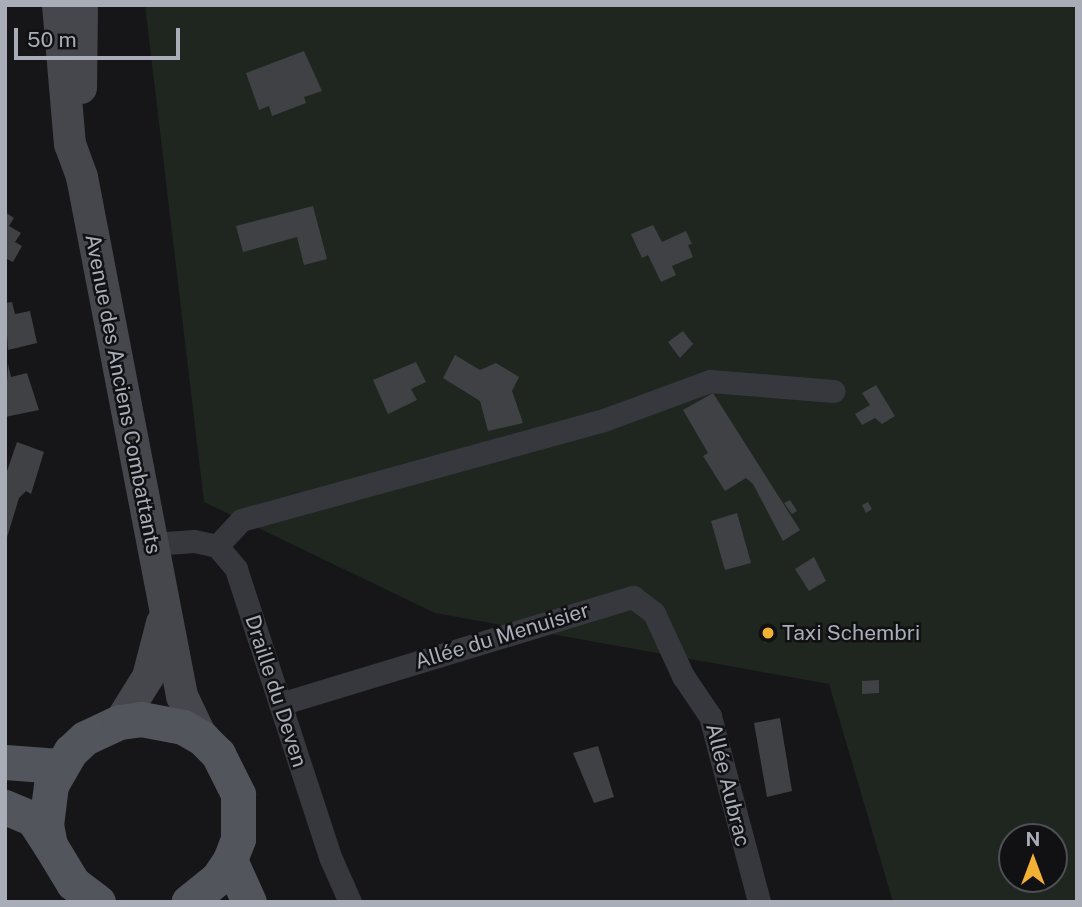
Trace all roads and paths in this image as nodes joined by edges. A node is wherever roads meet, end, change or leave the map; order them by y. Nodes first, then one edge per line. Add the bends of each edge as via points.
1 (58, 5) edge
2 (82, 5) edge
3 (82, 177) junction
4 (834, 391) dead end
5 (152, 544) junction
6 (217, 546) junction
7 (164, 611) junction
8 (682, 676) joint
9 (280, 704) junction
10 (120, 722) junction
11 (202, 738) junction
12 (5, 762) edge
13 (60, 766) junction
14 (5, 807) edge
15 (50, 845) junction
16 (230, 860) junction
17 (82, 895) edge
18 (188, 902) edge
19 (250, 902) edge
20 (350, 902) edge
21 (758, 902) edge

1 - 3 main road, Avenue des Anciens Combattants via 70,144
2 - 3 main road, Avenue des Anciens Combattants
3 - 5 main road, Avenue des Anciens Combattants
4 - 6 street via 710,381 601,421 241,520
5 - 6 street via 194,541
5 - 7 main road, Avenue des Anciens Combattants
6 - 9 street, Draille du Deven via 236,569
7 - 10 main road, Avenue des Anciens Combattants via 148,677
7 - 11 main road, Avenue des Anciens Combattants via 182,696
8 - 9 street, Allée du Menuisier via 654,613 633,597
8 - 21 street, Allée Aubrac via 710,716
9 - 20 street, Draille du Deven via 331,859
10 - 11 main road via 162,720
10 - 13 main road via 85,738
11 - 16 main road via 218,754 238,794 238,839
12 - 13 main road
13 - 15 main road via 46,805
14 - 15 main road via 33,819
15 - 17 main road
16 - 18 main road via 218,878
16 - 19 main road

